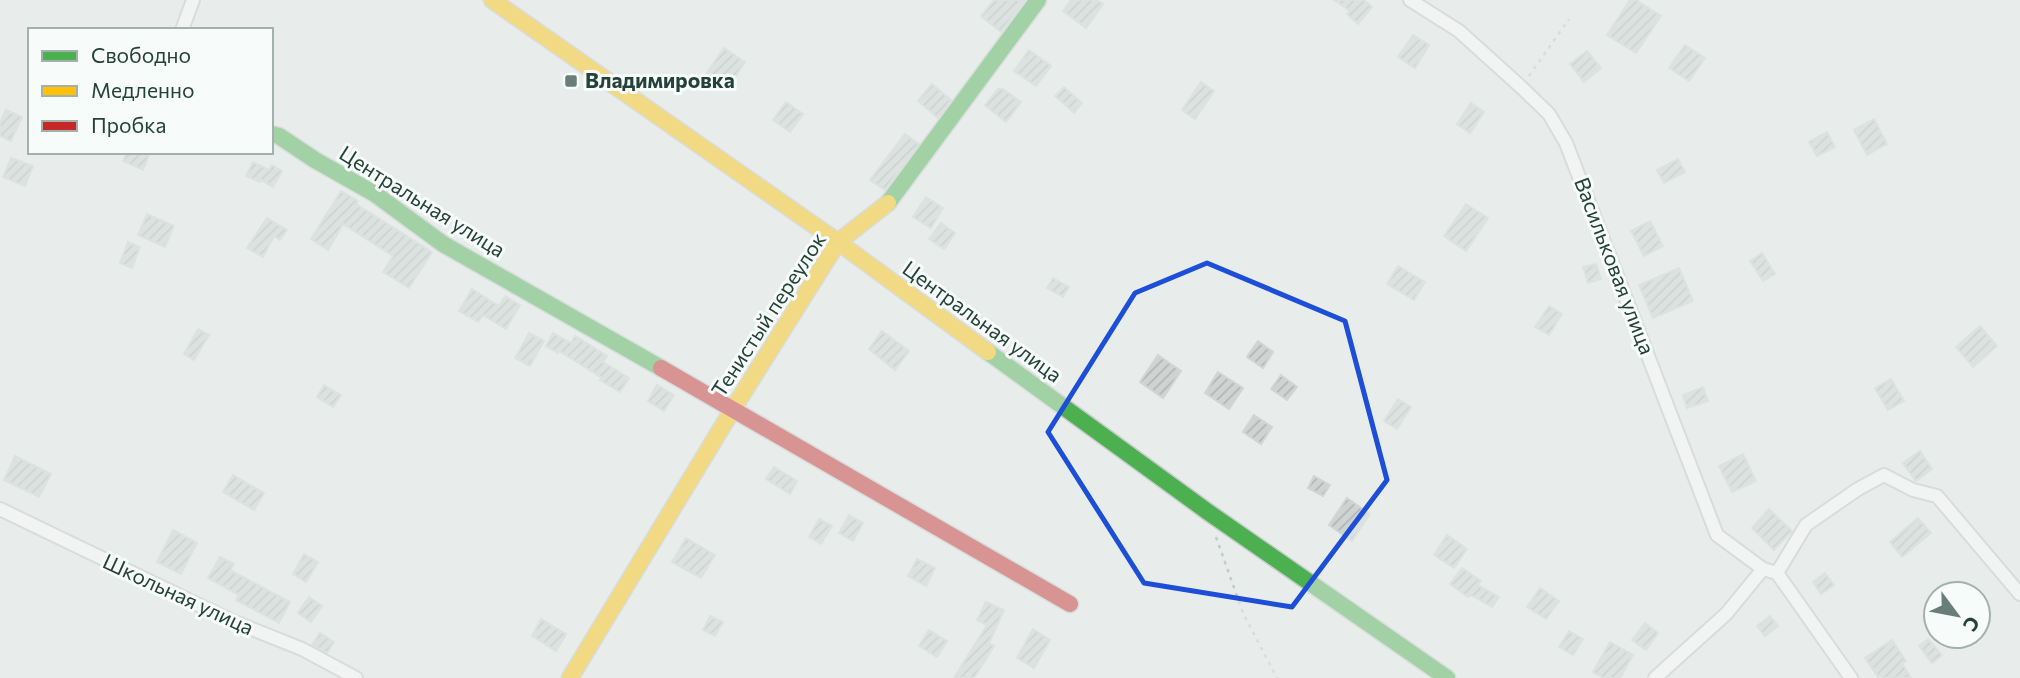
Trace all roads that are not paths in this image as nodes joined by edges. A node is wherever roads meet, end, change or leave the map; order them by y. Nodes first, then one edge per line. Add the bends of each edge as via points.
1 (193, 0) edge
2 (492, 0) edge
3 (1038, 0) edge
4 (1410, 0) edge
5 (183, 28) edge
6 (273, 134) edge
7 (838, 242) junction
8 (733, 409) junction
9 (0, 509) edge
10 (1763, 569) junction
11 (1777, 573) junction
12 (2020, 594) edge
13 (1070, 604) dead end
14 (356, 678) edge
15 (570, 678) edge
16 (1447, 678) edge
17 (1655, 678) edge
18 (1851, 678) edge

1 - 5 street
2 - 7 street, Центральная улица
3 - 7 street, Тенистый переулок via 890,201
4 - 10 street, Васильковая улица via 1459,31 1549,114 1566,144 1717,535
6 - 8 street, Центральная улица via 375,194 443,244
7 - 8 street, Тенистый переулок
7 - 16 street, Центральная улица via 1208,512
8 - 13 street, Центральная улица
8 - 15 street, Тенистый переулок
9 - 14 street, Школьная улица
10 - 11 street
10 - 17 street via 1726,614
11 - 12 street via 1806,525 1884,475 1937,496
11 - 18 street

